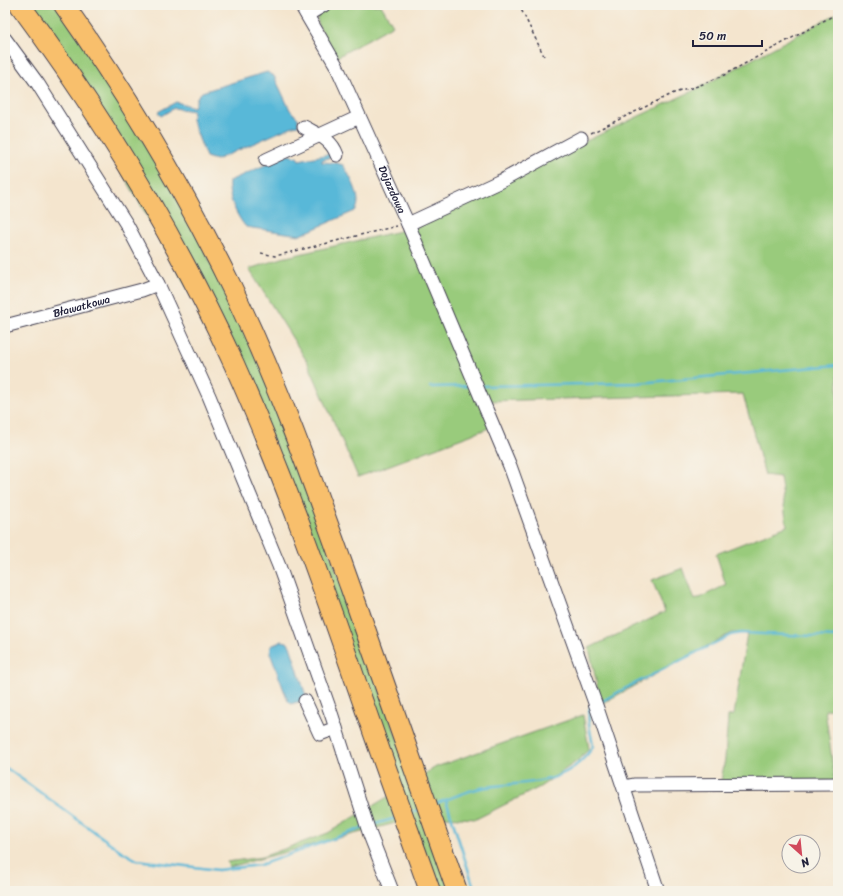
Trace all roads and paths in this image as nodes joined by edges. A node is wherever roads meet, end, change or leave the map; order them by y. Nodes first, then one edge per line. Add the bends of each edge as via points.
1 (20, 5) edge
2 (64, 5) edge
3 (324, 5) edge
4 (519, 5) edge
5 (304, 10) edge
6 (838, 13) edge
7 (5, 39) edge
8 (544, 56) dead end
9 (359, 117) junction
10 (304, 127) dead end
11 (323, 135) junction
12 (581, 138) joint
13 (337, 155) dead end
14 (266, 160) dead end
15 (408, 224) junction
16 (261, 253) dead end
17 (158, 284) junction
18 (5, 326) edge
19 (305, 701) dead end
20 (336, 728) junction
21 (838, 784) edge
22 (624, 787) junction
23 (392, 891) edge
24 (430, 891) edge
25 (457, 891) edge
26 (658, 891) edge

1 - 24 highway via 83,95 131,172 185,266 232,362 292,503
2 - 25 highway via 104,63 204,232 274,382 305,460
3 - 5 street
4 - 8 path
5 - 9 street, Dojazdowa via 336,65
6 - 12 path via 724,76 674,93
7 - 17 street via 38,84 112,200
9 - 11 street
9 - 15 street, Dojazdowa
10 - 11 street
11 - 13 street via 334,147
11 - 14 street
12 - 15 street via 505,179
15 - 16 path via 275,256
15 - 22 street, Dojazdowa via 526,507
17 - 18 street, Bławatkowa
17 - 20 street via 210,396 268,537
19 - 20 street via 320,734
20 - 23 street via 370,835
21 - 22 street
22 - 26 street, Dojazdowa

